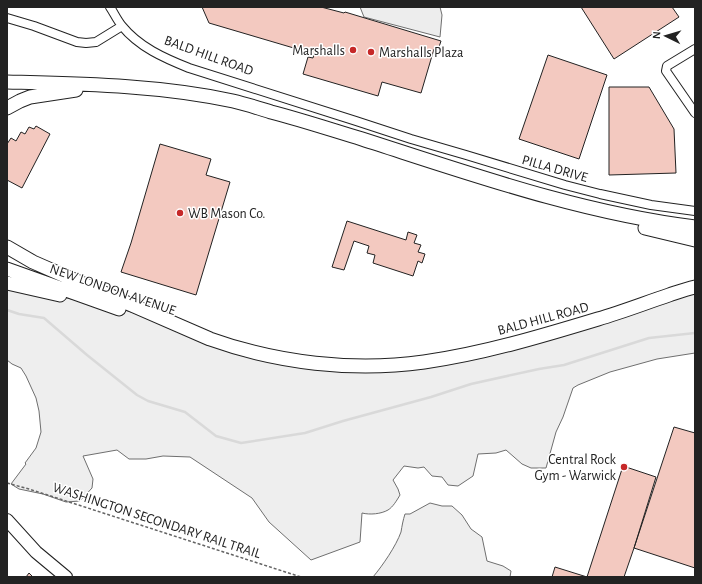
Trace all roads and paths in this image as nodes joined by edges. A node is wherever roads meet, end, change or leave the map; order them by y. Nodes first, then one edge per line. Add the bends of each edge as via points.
1 (110, 7) edge
2 (7, 18) edge
3 (122, 26) junction
4 (695, 49) edge
5 (7, 82) edge
6 (144, 87) junction
7 (7, 108) edge
8 (695, 113) edge
9 (411, 139) joint
10 (519, 189) junction
11 (695, 211) edge
12 (695, 227) edge
13 (695, 240) edge
14 (7, 247) edge
15 (7, 269) edge
16 (7, 283) edge
17 (694, 288) edge
18 (139, 316) junction
19 (210, 339) junction
20 (7, 483) edge
21 (7, 520) edge
22 (66, 577) edge
23 (301, 577) edge

1 - 3 street, BALD HILL ROAD
2 - 3 street via 86,43 96,42
3 - 9 street, BALD HILL ROAD via 143,46 174,62
4 - 8 street via 668,66 666,71
5 - 6 main road
6 - 7 main road via 81,90 30,97
6 - 10 main road via 234,101
9 - 11 street, PILLA DRIVE via 585,190 651,205
10 - 12 main road via 581,206 662,223
10 - 13 main road via 572,207
14 - 19 main road via 33,262
15 - 18 main road, NEW LONDON AVENUE
16 - 18 main road
17 - 19 main road, BALD HILL ROAD via 599,319 509,344 454,357 397,365 324,364 282,358
18 - 19 main road, NEW LONDON AVENUE
20 - 23 path, WASHINGTON SECONDARY RAIL TRAIL
21 - 22 main road via 36,552

